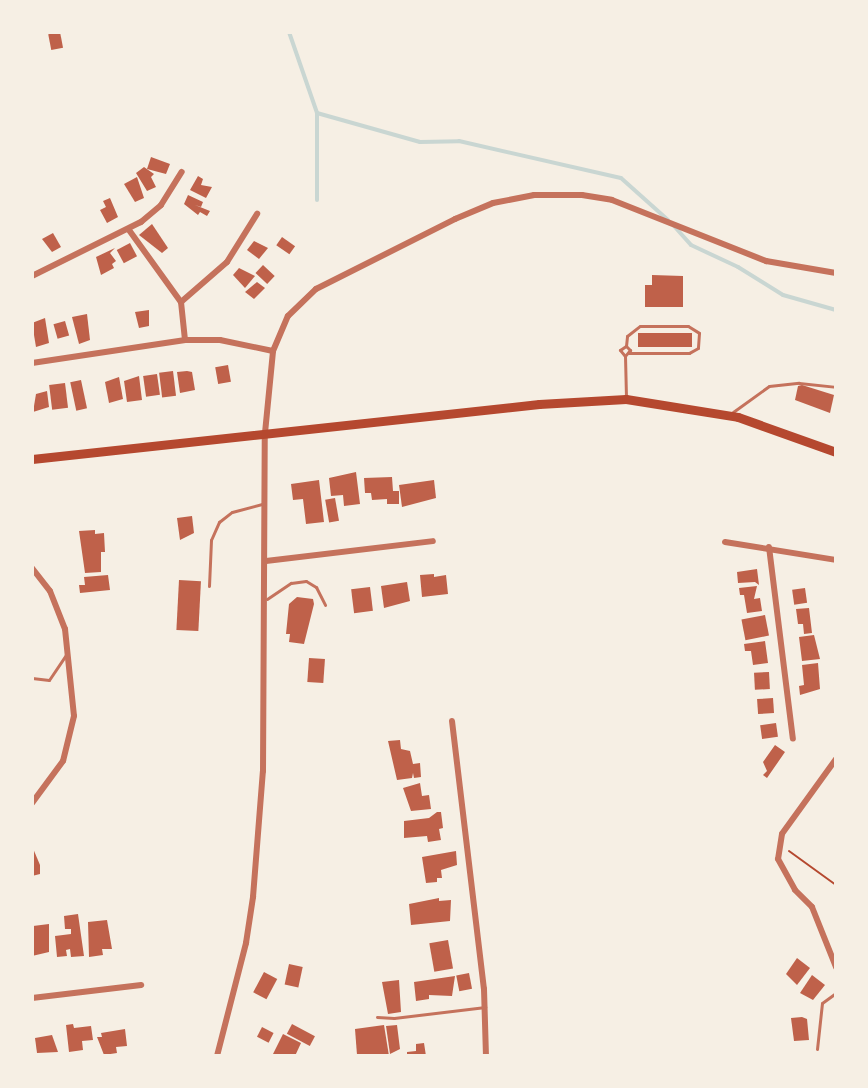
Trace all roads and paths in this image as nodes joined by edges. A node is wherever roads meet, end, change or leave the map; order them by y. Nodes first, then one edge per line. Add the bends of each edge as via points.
1 (182, 172) dead end
2 (257, 214) dead end
3 (129, 230) junction
4 (836, 273) edge
5 (32, 276) edge
6 (181, 302) junction
7 (185, 340) junction
8 (626, 346) junction
9 (273, 351) junction
10 (627, 354) junction
11 (32, 363) edge
12 (836, 387) edge
13 (626, 399) junction
14 (730, 415) junction
15 (265, 433) junction
16 (836, 452) edge
17 (32, 459) edge
18 (266, 503) junction
19 (433, 541) dead end
20 (725, 542) dead end
21 (769, 547) junction
22 (836, 560) edge
23 (266, 561) junction
24 (32, 568) edge
25 (209, 586) dead end
26 (265, 600) junction
27 (325, 605) dead end
28 (69, 648) junction
29 (32, 678) edge
30 (452, 721) dead end
31 (793, 739) dead end
32 (836, 759) edge
33 (32, 803) edge
34 (779, 843) junction
35 (836, 885) edge
36 (836, 967) edge
37 (141, 985) dead end
38 (836, 993) edge
39 (32, 998) edge
40 (485, 1007) junction
41 (377, 1017) dead end
42 (817, 1049) dead end
43 (217, 1056) edge
44 (486, 1056) edge

1 - 3 street via 161,205
2 - 6 street via 227,262
3 - 5 street
3 - 6 street
4 - 9 street via 766,261 600,197 514,197 455,219 316,289 288,316
6 - 7 street
7 - 9 street via 220,340
7 - 11 street
8 - 10 lane
8 - 10 lane via 620,350
8 - 10 lane via 629,333 640,326 688,326 699,333 698,348 689,353
9 - 15 street
10 - 13 lane
12 - 14 lane via 769,386
13 - 14 main road
13 - 15 main road
14 - 16 main road
15 - 17 main road
15 - 18 street
18 - 23 street
18 - 25 lane via 232,512 219,522 211,540
19 - 23 street
20 - 21 street
21 - 22 street
21 - 31 street
23 - 26 street
24 - 28 street via 50,591
26 - 27 lane via 301,581 316,587
26 - 43 street via 263,771 253,897
28 - 29 lane via 53,677
28 - 33 street via 74,716 69,743 52,780
30 - 40 street
32 - 34 street
34 - 35 path
34 - 36 street via 783,873 812,907
37 - 39 street
38 - 42 lane via 822,1003
40 - 41 lane
40 - 44 street

